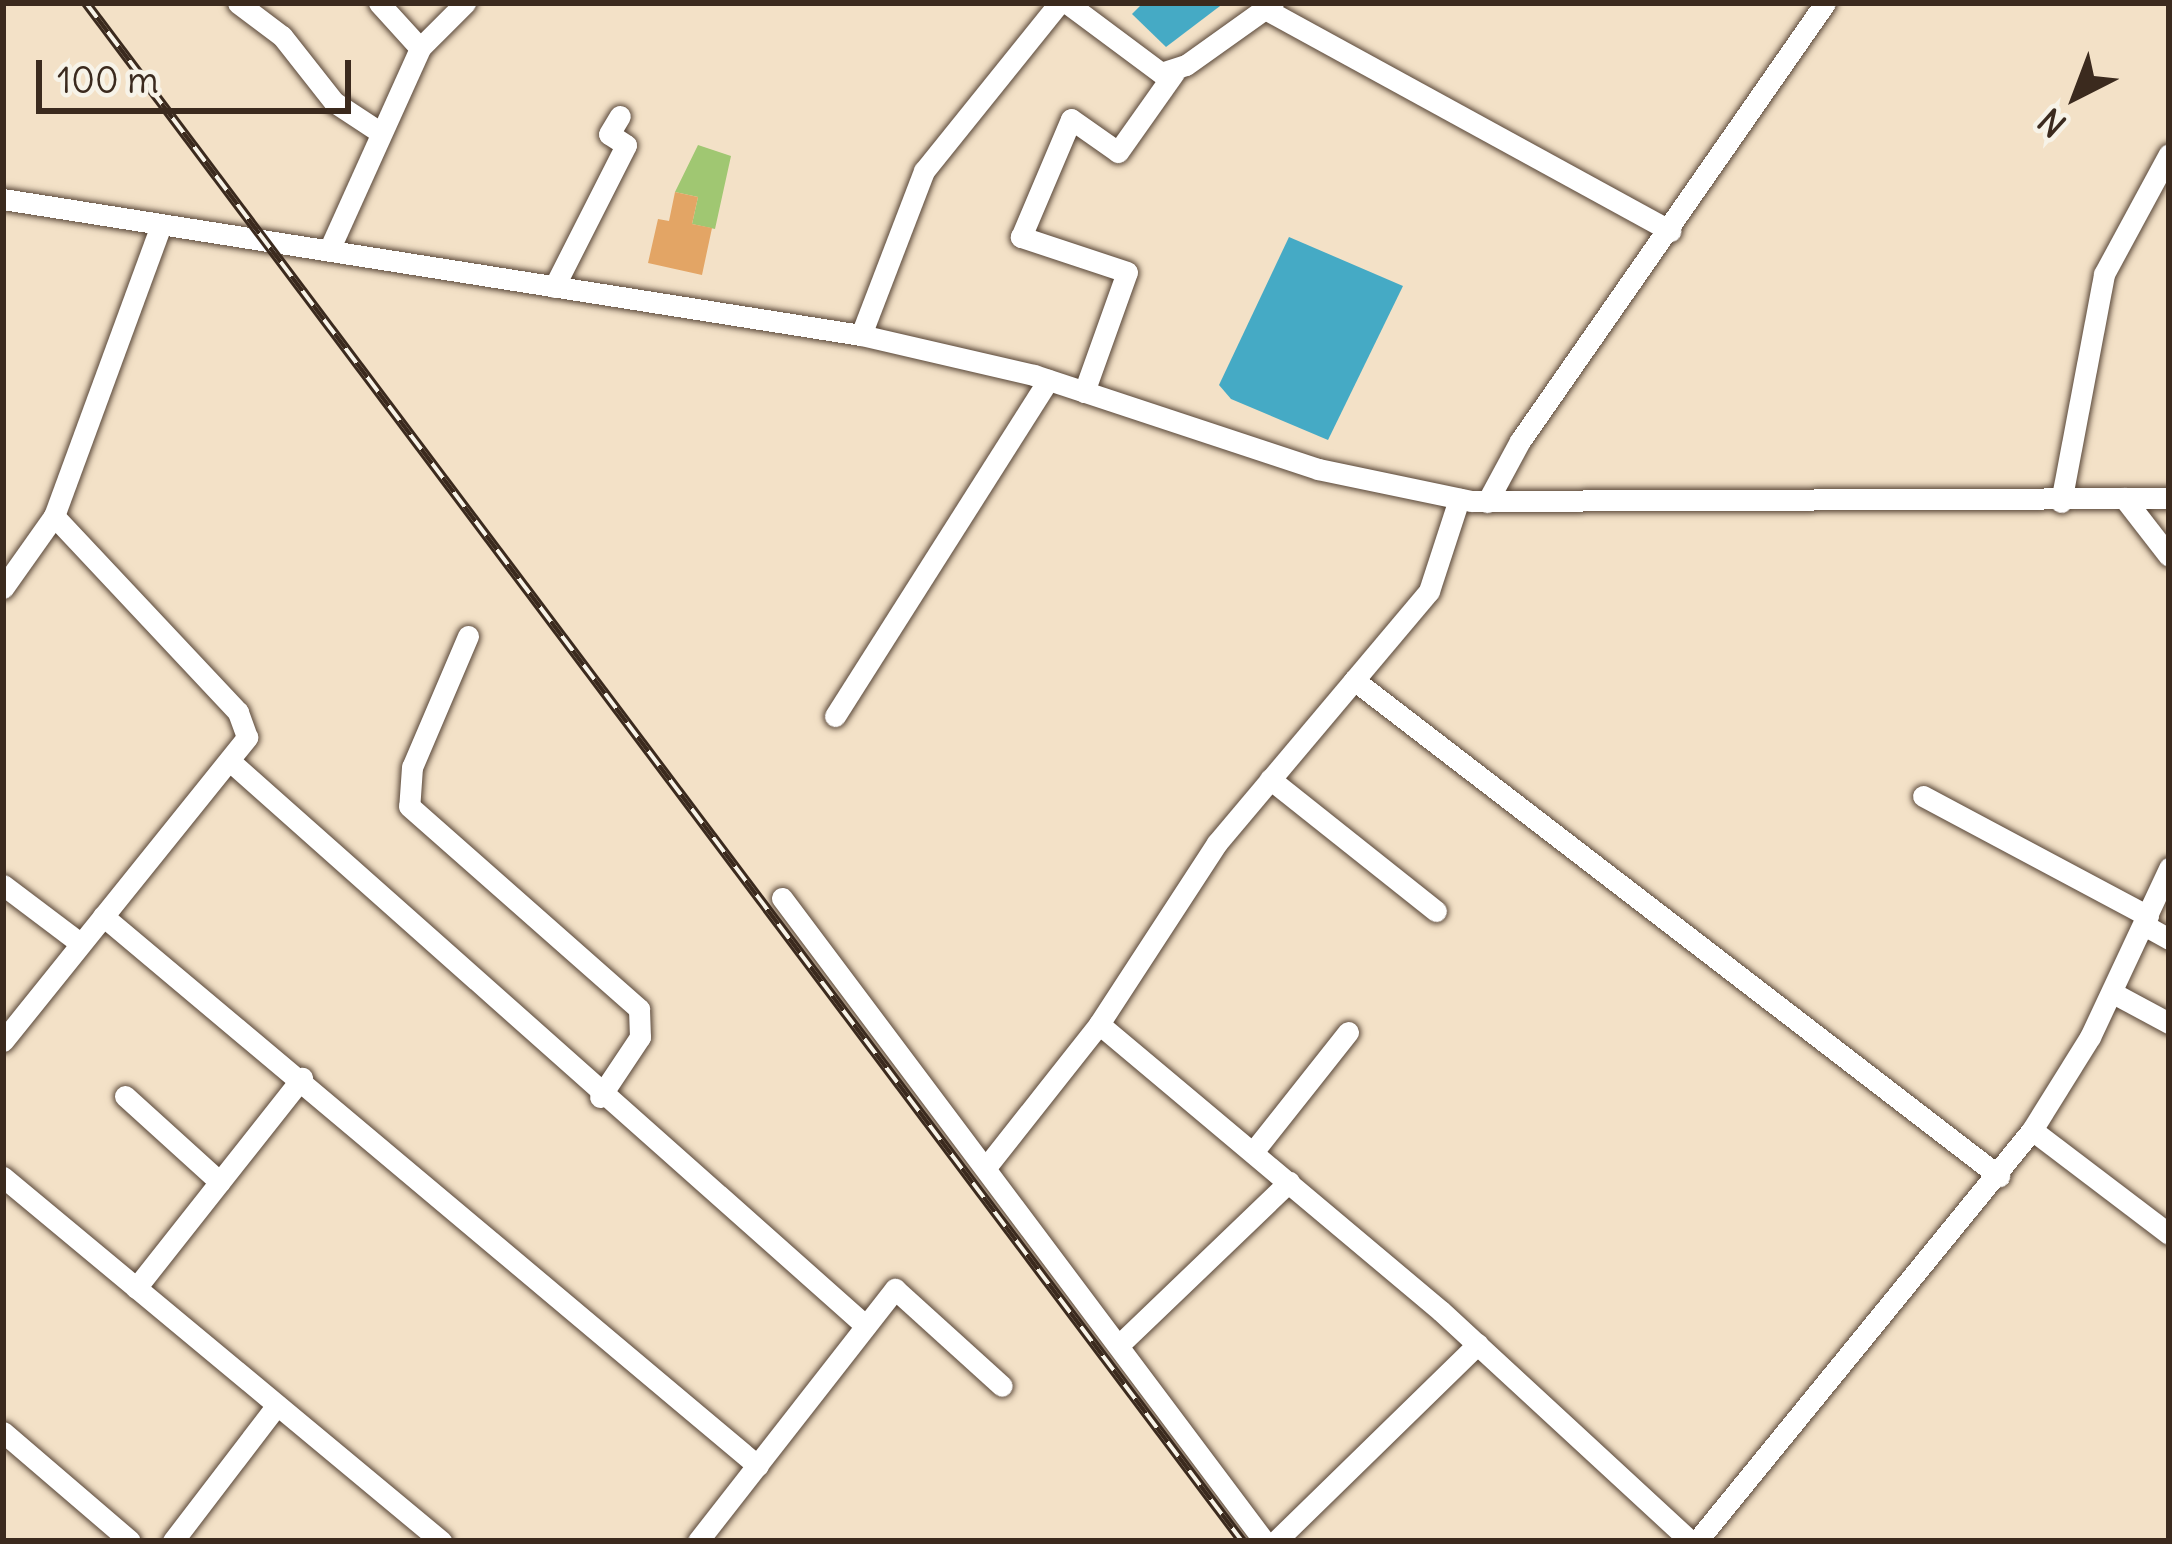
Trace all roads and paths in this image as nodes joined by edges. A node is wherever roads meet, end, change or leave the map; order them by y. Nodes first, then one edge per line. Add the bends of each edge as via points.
1 (238, 3) edge
2 (379, 3) edge
3 (465, 3) edge
4 (1063, 3) edge
5 (1107, 3) edge
6 (1825, 3) edge
7 (1270, 7) edge
8 (1090, 21) junction
9 (421, 49) junction
10 (1174, 73) junction
11 (620, 116) dead end
12 (381, 133) junction
13 (2169, 154) edge
14 (3, 199) edge
15 (161, 225) junction
16 (1671, 231) junction
17 (329, 250) junction
18 (554, 287) junction
19 (861, 335) junction
20 (1048, 380) junction
21 (1084, 392) junction
22 (2124, 498) junction
23 (2169, 498) edge
24 (1460, 499) junction
25 (1486, 502) junction
26 (2061, 502) junction
27 (54, 516) junction
28 (2169, 556) edge
29 (3, 588) edge
30 (468, 636) dead end
31 (1354, 680) junction
32 (835, 716) dead end
33 (231, 762) junction
34 (1270, 779) junction
35 (1923, 796) dead end
36 (2169, 868) edge
37 (3, 885) edge
38 (782, 898) dead end
39 (1436, 911) dead end
40 (103, 916) junction
41 (2146, 921) junction
42 (2169, 939) edge
43 (80, 943) junction
44 (2113, 993) junction
45 (2169, 1023) edge
46 (1099, 1024) junction
47 (1348, 1032) dead end
48 (3, 1041) edge
49 (302, 1078) junction
50 (125, 1096) dead end
51 (600, 1097) junction
52 (2032, 1130) junction
53 (1253, 1152) junction
54 (987, 1166) junction
55 (1999, 1176) junction
56 (3, 1177) edge
57 (220, 1182) junction
58 (1288, 1182) junction
59 (2169, 1234) edge
60 (136, 1288) junction
61 (866, 1325) junction
62 (1121, 1343) junction
63 (1478, 1344) junction
64 (1002, 1386) dead end
65 (277, 1405) junction
66 (3, 1432) edge
67 (758, 1466) junction
68 (130, 1541) edge
69 (172, 1541) edge
70 (441, 1541) edge
71 (698, 1541) edge
72 (1264, 1541) edge
73 (1276, 1541) edge
74 (1694, 1541) edge

1 - 12 street via 282,36 334,102
2 - 9 street
3 - 9 street
4 - 8 street
4 - 19 street via 925,171
5 - 8 street
6 - 16 street
7 - 10 street
7 - 16 street
8 - 10 street via 1149,68
9 - 12 street
10 - 21 street via 1118,152 1071,119 1021,237 1127,272
11 - 18 street via 609,134 626,145
12 - 17 street
13 - 26 street via 2104,274
14 - 15 street
15 - 17 street
15 - 27 street
16 - 25 street via 1520,441
17 - 18 street
18 - 19 street
19 - 20 street
20 - 21 street
20 - 32 street
21 - 24 street via 1318,469
22 - 23 street
22 - 26 street
22 - 28 street
24 - 25 street
24 - 31 street via 1429,591
25 - 26 street
27 - 29 street
27 - 33 street via 245,720 247,737
30 - 51 street via 412,767 410,806 639,1010 640,1037
31 - 34 street
31 - 55 street
33 - 40 street
33 - 51 street
34 - 39 street
34 - 46 street via 1196,874
35 - 41 street
36 - 41 street
37 - 43 street
38 - 54 street
40 - 43 street
40 - 49 street
41 - 42 street
41 - 44 street
43 - 48 street
44 - 45 street
44 - 52 street
46 - 53 street
46 - 54 street
47 - 53 street
49 - 57 street
49 - 67 street
50 - 57 street
51 - 61 street
52 - 55 street
52 - 59 street
53 - 58 street
54 - 62 street
55 - 74 street
56 - 60 street
57 - 60 street
58 - 62 street
58 - 63 street
60 - 65 street
61 - 64 street via 895,1289
61 - 67 street
62 - 72 street
63 - 73 street
63 - 74 street
65 - 69 street
65 - 70 street
66 - 68 street
67 - 71 street

